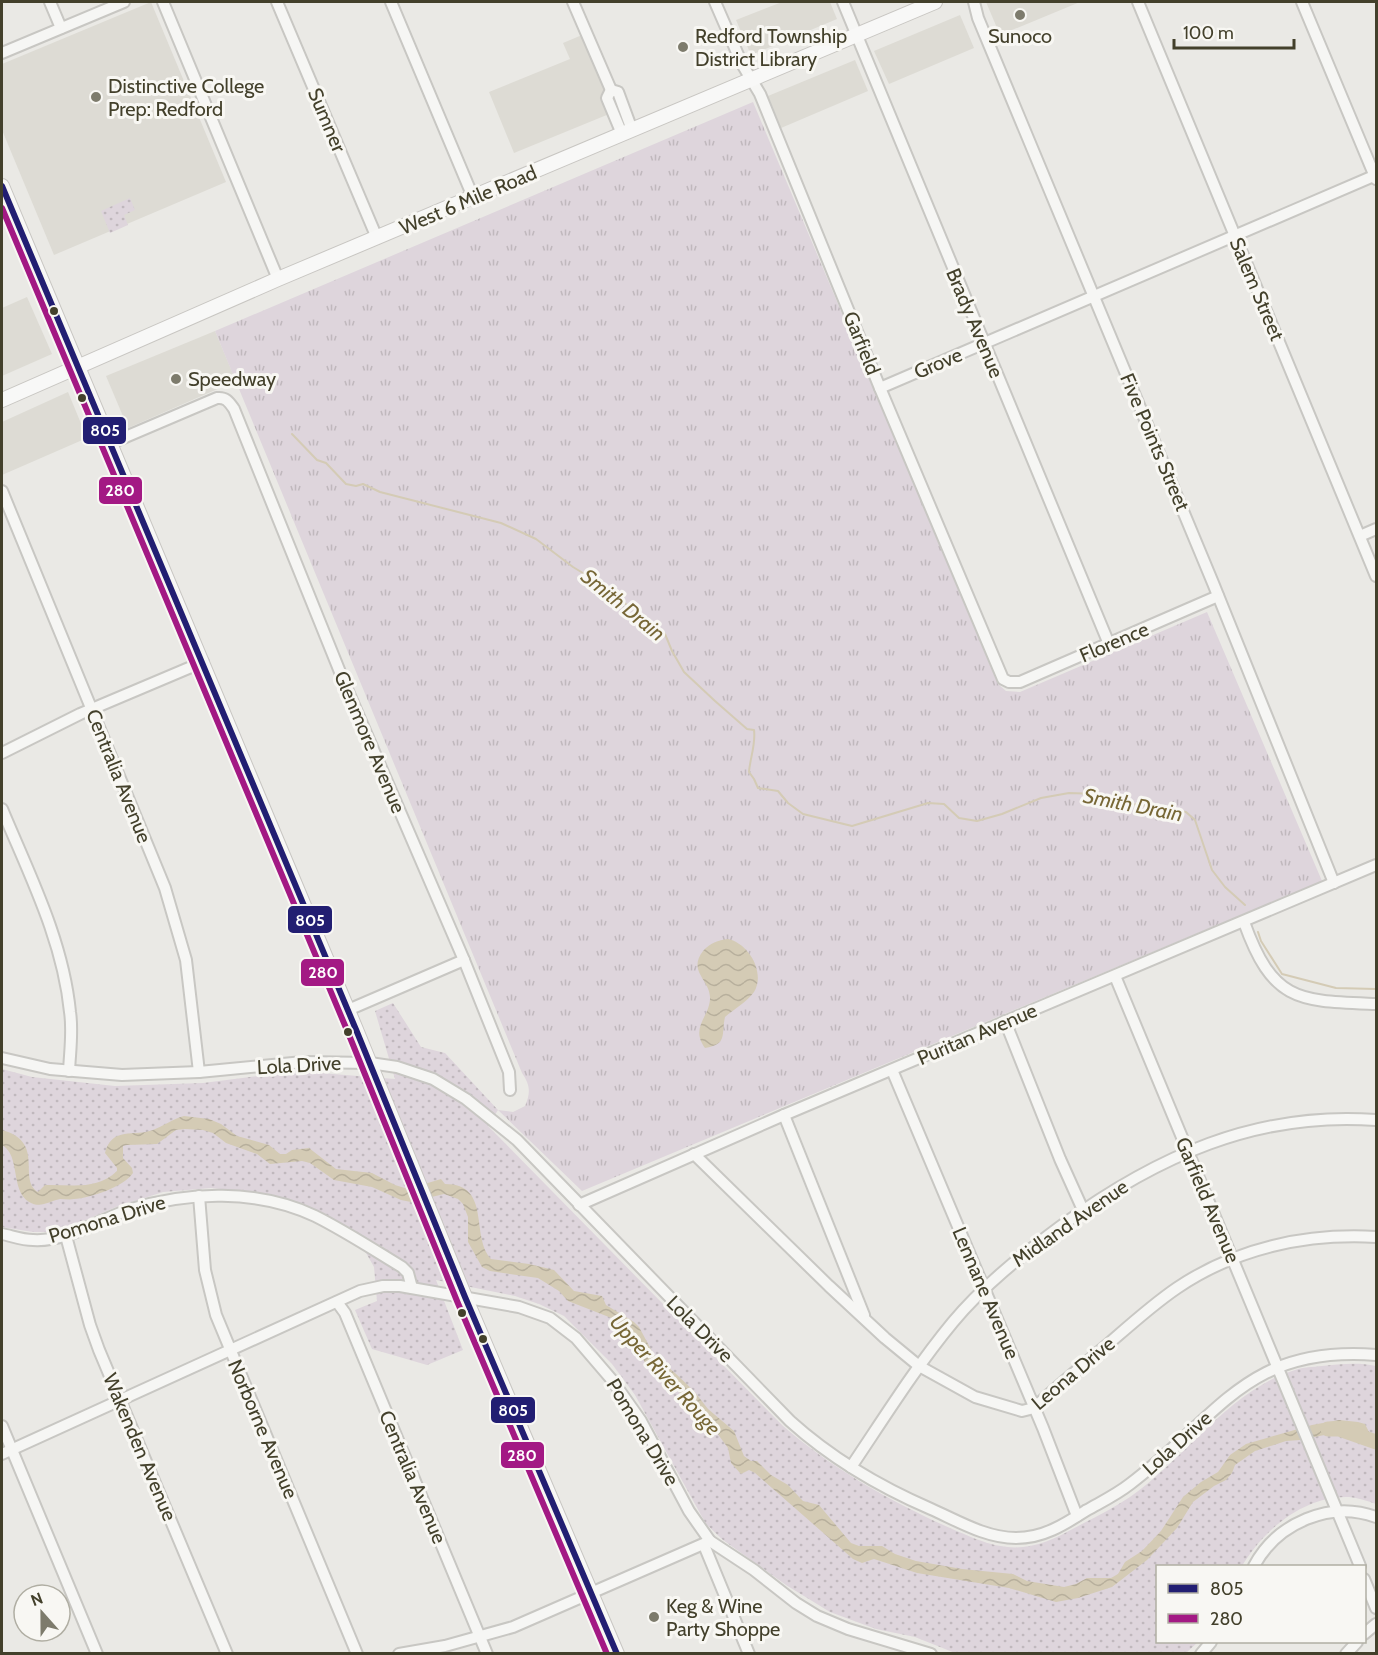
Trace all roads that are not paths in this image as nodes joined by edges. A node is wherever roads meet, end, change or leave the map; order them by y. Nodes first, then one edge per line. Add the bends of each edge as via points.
1 (50, 2) edge
2 (124, 2) edge
3 (163, 2) edge
4 (277, 2) edge
5 (391, 2) edge
6 (573, 2) edge
7 (715, 2) edge
8 (843, 2) edge
9 (935, 2) edge
10 (974, 2) edge
11 (1138, 2) edge
12 (1302, 2) edge
13 (61, 28) junction
14 (856, 34) junction
15 (2, 53) edge
16 (752, 79) junction
17 (627, 132) junction
18 (1376, 176) edge
19 (2, 186) edge
20 (473, 197) junction
21 (1235, 236) junction
22 (377, 238) junction
23 (278, 279) junction
24 (1094, 296) junction
25 (983, 344) junction
26 (76, 366) junction
27 (880, 387) junction
28 (2, 400) edge
29 (109, 444) junction
30 (2, 491) edge
31 (1377, 530) edge
32 (1360, 536) junction
33 (1377, 576) edge
34 (1218, 597) junction
35 (1109, 644) junction
36 (203, 662) junction
37 (1009, 682) joint
38 (92, 709) junction
39 (2, 753) edge
40 (2, 809) edge
41 (1377, 865) edge
42 (1334, 883) junction
43 (1244, 922) junction
44 (464, 960) junction
45 (1115, 976) junction
46 (1377, 1004) edge
47 (348, 1010) junction
48 (1005, 1021) junction
49 (2, 1058) edge
50 (370, 1064) junction
51 (892, 1070) junction
52 (69, 1071) junction
53 (199, 1072) junction
54 (510, 1090) dead end
55 (784, 1115) junction
56 (1377, 1120) edge
57 (1187, 1151) junction
58 (694, 1154) junction
59 (199, 1196) junction
60 (579, 1205) junction
61 (1083, 1210) junction
62 (2, 1234) edge
63 (66, 1236) junction
64 (1377, 1237) edge
65 (1232, 1259) junction
66 (412, 1288) junction
67 (984, 1289) junction
68 (465, 1297) junction
69 (337, 1302) junction
70 (865, 1318) junction
71 (230, 1350) junction
72 (1377, 1355) edge
73 (920, 1366) junction
74 (1277, 1367) junction
75 (120, 1400) junction
76 (1034, 1408) junction
77 (2, 1426) edge
78 (6, 1452) edge
79 (851, 1467) junction
80 (1337, 1511) junction
81 (1077, 1516) junction
82 (1377, 1517) edge
83 (707, 1543) junction
84 (1255, 1565) edge
85 (1359, 1565) edge
86 (1366, 1581) edge
87 (592, 1594) junction
88 (1377, 1608) edge
89 (480, 1637) junction
90 (97, 1653) edge
91 (227, 1653) edge
92 (357, 1653) edge
93 (399, 1653) edge
94 (487, 1653) edge
95 (617, 1653) edge
96 (748, 1653) edge
97 (932, 1653) edge

1 - 13 street
2 - 13 street
3 - 23 street
4 - 22 street, Sumner
5 - 20 street
6 - 17 street via 611,90 618,92
7 - 16 street, Garfield
8 - 14 street, Brady Avenue
9 - 14 main road, West 6 Mile Road
10 - 24 street, Five Points Street
11 - 21 street, Salem Street
12 - 18 street
13 - 15 street
14 - 16 main road, West 6 Mile Road
14 - 25 street, Brady Avenue
16 - 17 main road, West 6 Mile Road
16 - 27 street, Garfield
17 - 20 main road, West 6 Mile Road
18 - 21 street, Grove
19 - 26 main road
20 - 22 main road, West 6 Mile Road
21 - 24 street, Grove
21 - 32 street, Salem Street
22 - 23 main road, West 6 Mile Road
23 - 26 main road, West 6 Mile Road
24 - 25 street, Grove
24 - 34 street, Five Points Street
25 - 27 street, Grove
25 - 35 street, Brady Avenue
26 - 28 main road, West 6 Mile Road
26 - 29 main road
27 - 37 street, Garfield via 1000,674
29 - 36 main road
29 - 44 street, Glenmore Avenue via 209,401 229,401
30 - 38 street, Centralia Avenue
31 - 32 street
32 - 33 street, Salem Street
34 - 35 street, Florence
34 - 42 street, Five Points Street
35 - 37 street, Florence via 1020,682
36 - 38 street
36 - 47 main road
38 - 39 street
38 - 53 street, Centralia Avenue via 175,916 186,960
40 - 52 street via 60,957 71,1012
41 - 42 street, Puritan Avenue
42 - 43 street, Puritan Avenue
43 - 45 street, Puritan Avenue
43 - 46 street via 1266,968 1290,992 1323,1002
44 - 47 street
44 - 54 street, Glenmore Avenue via 509,1072
45 - 48 street, Puritan Avenue
45 - 57 street, Garfield Avenue
47 - 50 main road
48 - 51 street, Puritan Avenue
48 - 61 street
49 - 52 street, Lola Drive
50 - 53 street, Lola Drive via 303,1062
50 - 60 street, Lola Drive via 397,1066 433,1079 466,1099 517,1140
50 - 68 main road
51 - 55 street, Puritan Avenue
51 - 67 street, Lennane Avenue
52 - 53 street, Lola Drive via 122,1075
55 - 58 street, Puritan Avenue
55 - 70 street
56 - 57 street, Midland Avenue via 1275,1125
57 - 61 street, Midland Avenue via 1133,1178
57 - 65 street, Garfield Avenue
58 - 60 street, Puritan Avenue
58 - 70 street, Leona Drive
59 - 63 street, Pomona Drive via 146,1205
59 - 66 street, Pomona Drive via 256,1199 314,1216 402,1267
59 - 71 street, Norborne Avenue via 209,1289
60 - 79 street, Lola Drive via 790,1421
61 - 67 street, Midland Avenue via 1022,1254
62 - 63 street, Pomona Drive via 34,1240
63 - 75 street, Wakenden Avenue via 90,1325
64 - 65 street, Leona Drive via 1308,1239 1265,1247
65 - 74 street, Garfield Avenue
65 - 76 street, Leona Drive via 1201,1273 1153,1305
66 - 68 street, Pomona Drive
66 - 69 street via 374,1287
67 - 73 street, Midland Avenue
67 - 76 street, Lennane Avenue
68 - 83 street, Pomona Drive via 540,1313 576,1338 641,1421
68 - 87 main road
69 - 71 street
69 - 89 street, Centralia Avenue via 345,1313
70 - 73 street, Leona Drive
71 - 75 street
71 - 92 street, Norborne Avenue
72 - 74 street, Lola Drive via 1313,1357
73 - 76 street, Leona Drive via 975,1397 1022,1411
73 - 79 street, Midland Avenue
74 - 80 street, Garfield Avenue
74 - 81 street, Lola Drive via 1226,1399 1130,1485
75 - 78 street
75 - 91 street, Wakenden Avenue
76 - 81 street, Lennane Avenue
77 - 78 street
78 - 90 street
79 - 81 street, Lola Drive via 905,1498 996,1536 1038,1535
80 - 82 street
80 - 84 street via 1307,1518 1286,1531 1266,1548
80 - 85 street
83 - 87 street
83 - 96 street
83 - 97 street, Pomona Drive via 754,1570 825,1620
86 - 88 street
87 - 89 street
87 - 95 main road
89 - 93 street
89 - 94 street, Centralia Avenue

